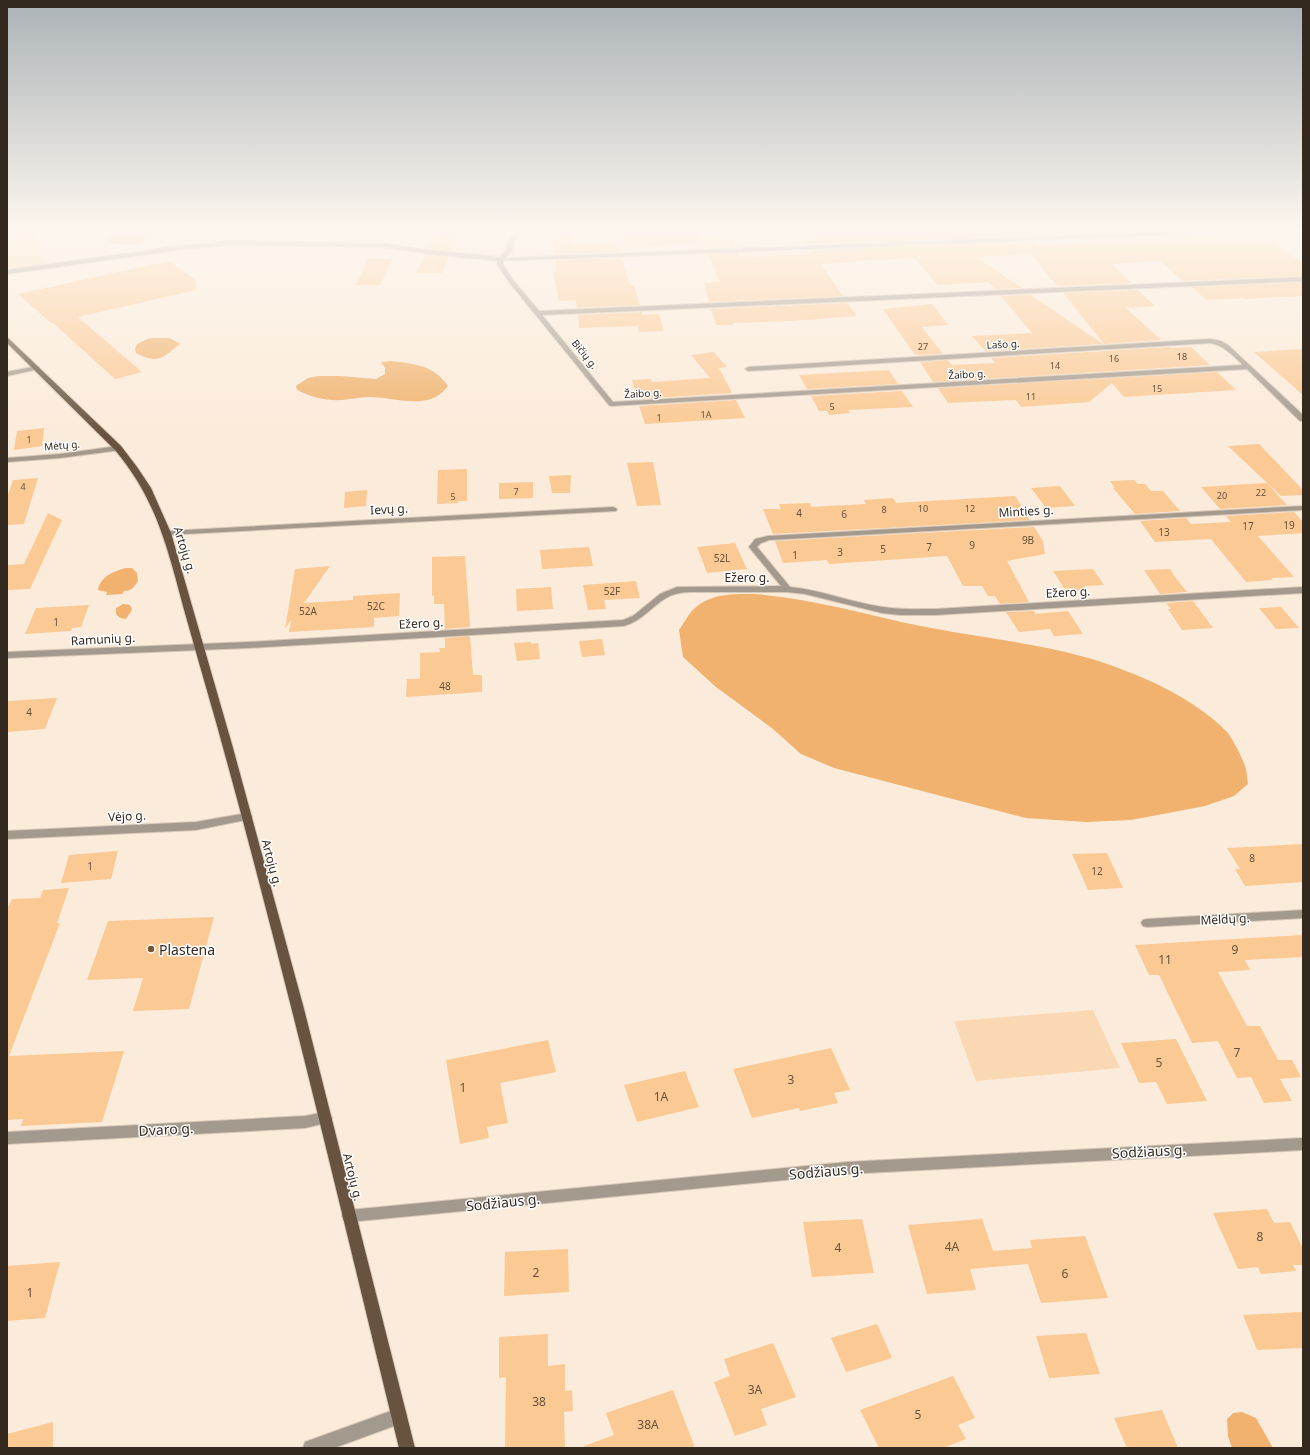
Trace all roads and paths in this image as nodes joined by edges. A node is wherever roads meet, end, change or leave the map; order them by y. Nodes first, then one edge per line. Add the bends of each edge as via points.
1 (525, 298) edge
2 (877, 298) edge
3 (537, 313) junction
4 (7, 339) edge
5 (1249, 367) junction
6 (37, 368) junction
7 (748, 369) dead end
8 (7, 374) edge
9 (611, 404) joint
10 (1303, 419) edge
11 (118, 448) junction
12 (7, 460) edge
13 (1303, 508) edge
14 (613, 509) dead end
15 (167, 533) junction
16 (787, 589) junction
17 (1303, 590) edge
18 (199, 646) junction
19 (7, 655) edge
20 (247, 817) junction
21 (7, 835) edge
22 (1303, 914) edge
23 (1147, 923) dead end
24 (325, 1118) junction
25 (7, 1138) edge
26 (1303, 1144) edge
27 (349, 1216) junction
28 (399, 1416) junction
29 (311, 1448) edge
30 (407, 1448) edge

1 - 3 street, Bičių g.
2 - 3 street
3 - 9 street, Bičių g.
4 - 6 main road, Artojų g.
5 - 7 street, Lašo g. via 1226,346 1210,341
5 - 9 street, Žaibo g.
5 - 10 street
6 - 8 street
6 - 11 main road, Artojų g.
11 - 12 street, Mėtų g.
11 - 15 main road, Artojų g. via 146,485
13 - 16 street, Minties g. via 768,538 758,542 753,547
14 - 15 street, Ievų g.
15 - 18 main road, Artojų g.
16 - 17 street, Ežero g. via 900,612
16 - 18 street, Ežero g. via 677,590 663,596 636,618 624,622
18 - 19 street, Ramunių g.
18 - 20 main road, Artojų g.
20 - 21 street, Vėjo g. via 196,826
20 - 24 main road, Artojų g.
22 - 23 street, Meldų g.
24 - 25 street, Dvaro g. via 305,1122
24 - 27 main road, Artojų g.
26 - 27 street, Sodžiaus g. via 847,1168
27 - 28 main road, Artojų g.
28 - 29 street
28 - 30 main road, Artojų g.

